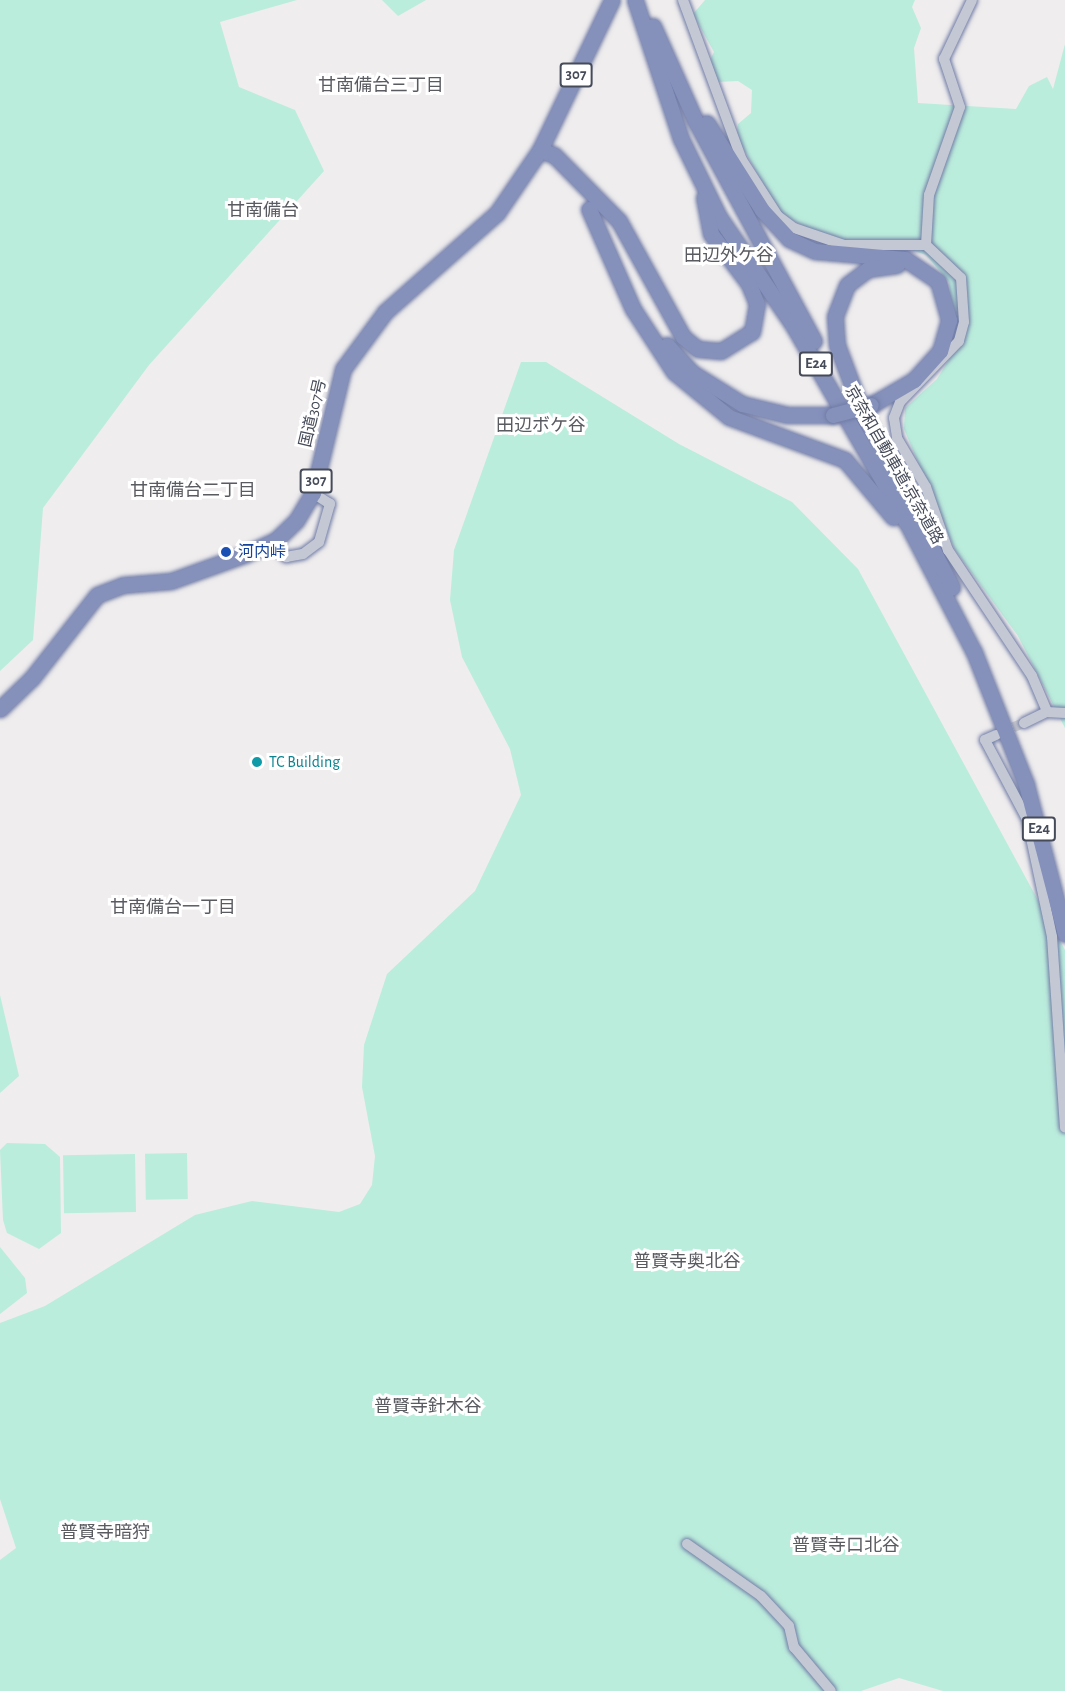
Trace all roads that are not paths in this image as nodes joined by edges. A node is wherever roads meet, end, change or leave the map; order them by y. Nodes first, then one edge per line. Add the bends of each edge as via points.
1 (612, 0) edge
2 (683, 0) edge
3 (972, 0) edge
4 (640, 2) edge
5 (540, 150) junction
6 (702, 183) junction
7 (592, 203) junction
8 (927, 245) junction
9 (868, 402) junction
10 (313, 493) junction
11 (271, 543) junction
12 (955, 603) junction
13 (0, 709) edge
14 (1047, 712) junction
15 (1065, 713) edge
16 (1024, 723) tunnel mouth
17 (996, 735) dead end
18 (1065, 912) edge
19 (1065, 934) edge
20 (1065, 1128) edge
21 (687, 1544) dead end
22 (831, 1691) edge

1 - 5 highway, 国道307号 / 307
2 - 8 street via 742,160 778,216 794,228 844,245
3 - 8 street via 944,59 960,107 929,195
4 - 6 highway, 京奈和自動車道;京奈道路 / E24 via 681,139
4 - 9 highway via 722,150 776,227 815,251 906,259 929,272 941,287 949,320 940,351 914,380
4 - 12 highway, 京奈和自動車道;京奈道路 / E24 via 716,161
5 - 7 highway
5 - 10 highway, 国道307号 / 307 via 497,213 366,332 335,386
6 - 7 highway via 711,234 749,284 757,304 752,332 721,351 698,349 683,338 619,221
6 - 12 highway, 京奈和自動車道;京奈道路 / E24 via 727,231 793,325
7 - 9 highway via 673,343 695,366 757,402 832,411
7 - 12 highway via 633,309 674,372 729,417 845,460 877,493
8 - 14 street via 961,278 964,321 959,342 945,361 900,402 894,418 897,438 926,487 948,550 1032,676
9 - 12 highway via 918,367 941,328 942,308 935,290 903,266 877,266 847,285 837,305 835,334 844,375
10 - 11 highway, 国道307号 / 307 via 296,521
10 - 11 street via 330,504 319,542 303,554 286,557
11 - 13 highway, 国道307号 / 307 via 171,581 123,585 97,594
12 - 18 highway, 京奈和自動車道;京奈道路 / E24 via 1011,724
12 - 19 highway, 京奈和自動車道;京奈道路 / E24 via 1026,784
14 - 15 street
14 - 16 street
17 - 20 street via 985,740 1027,819 1052,936
21 - 22 street via 761,1596 789,1626 794,1647

